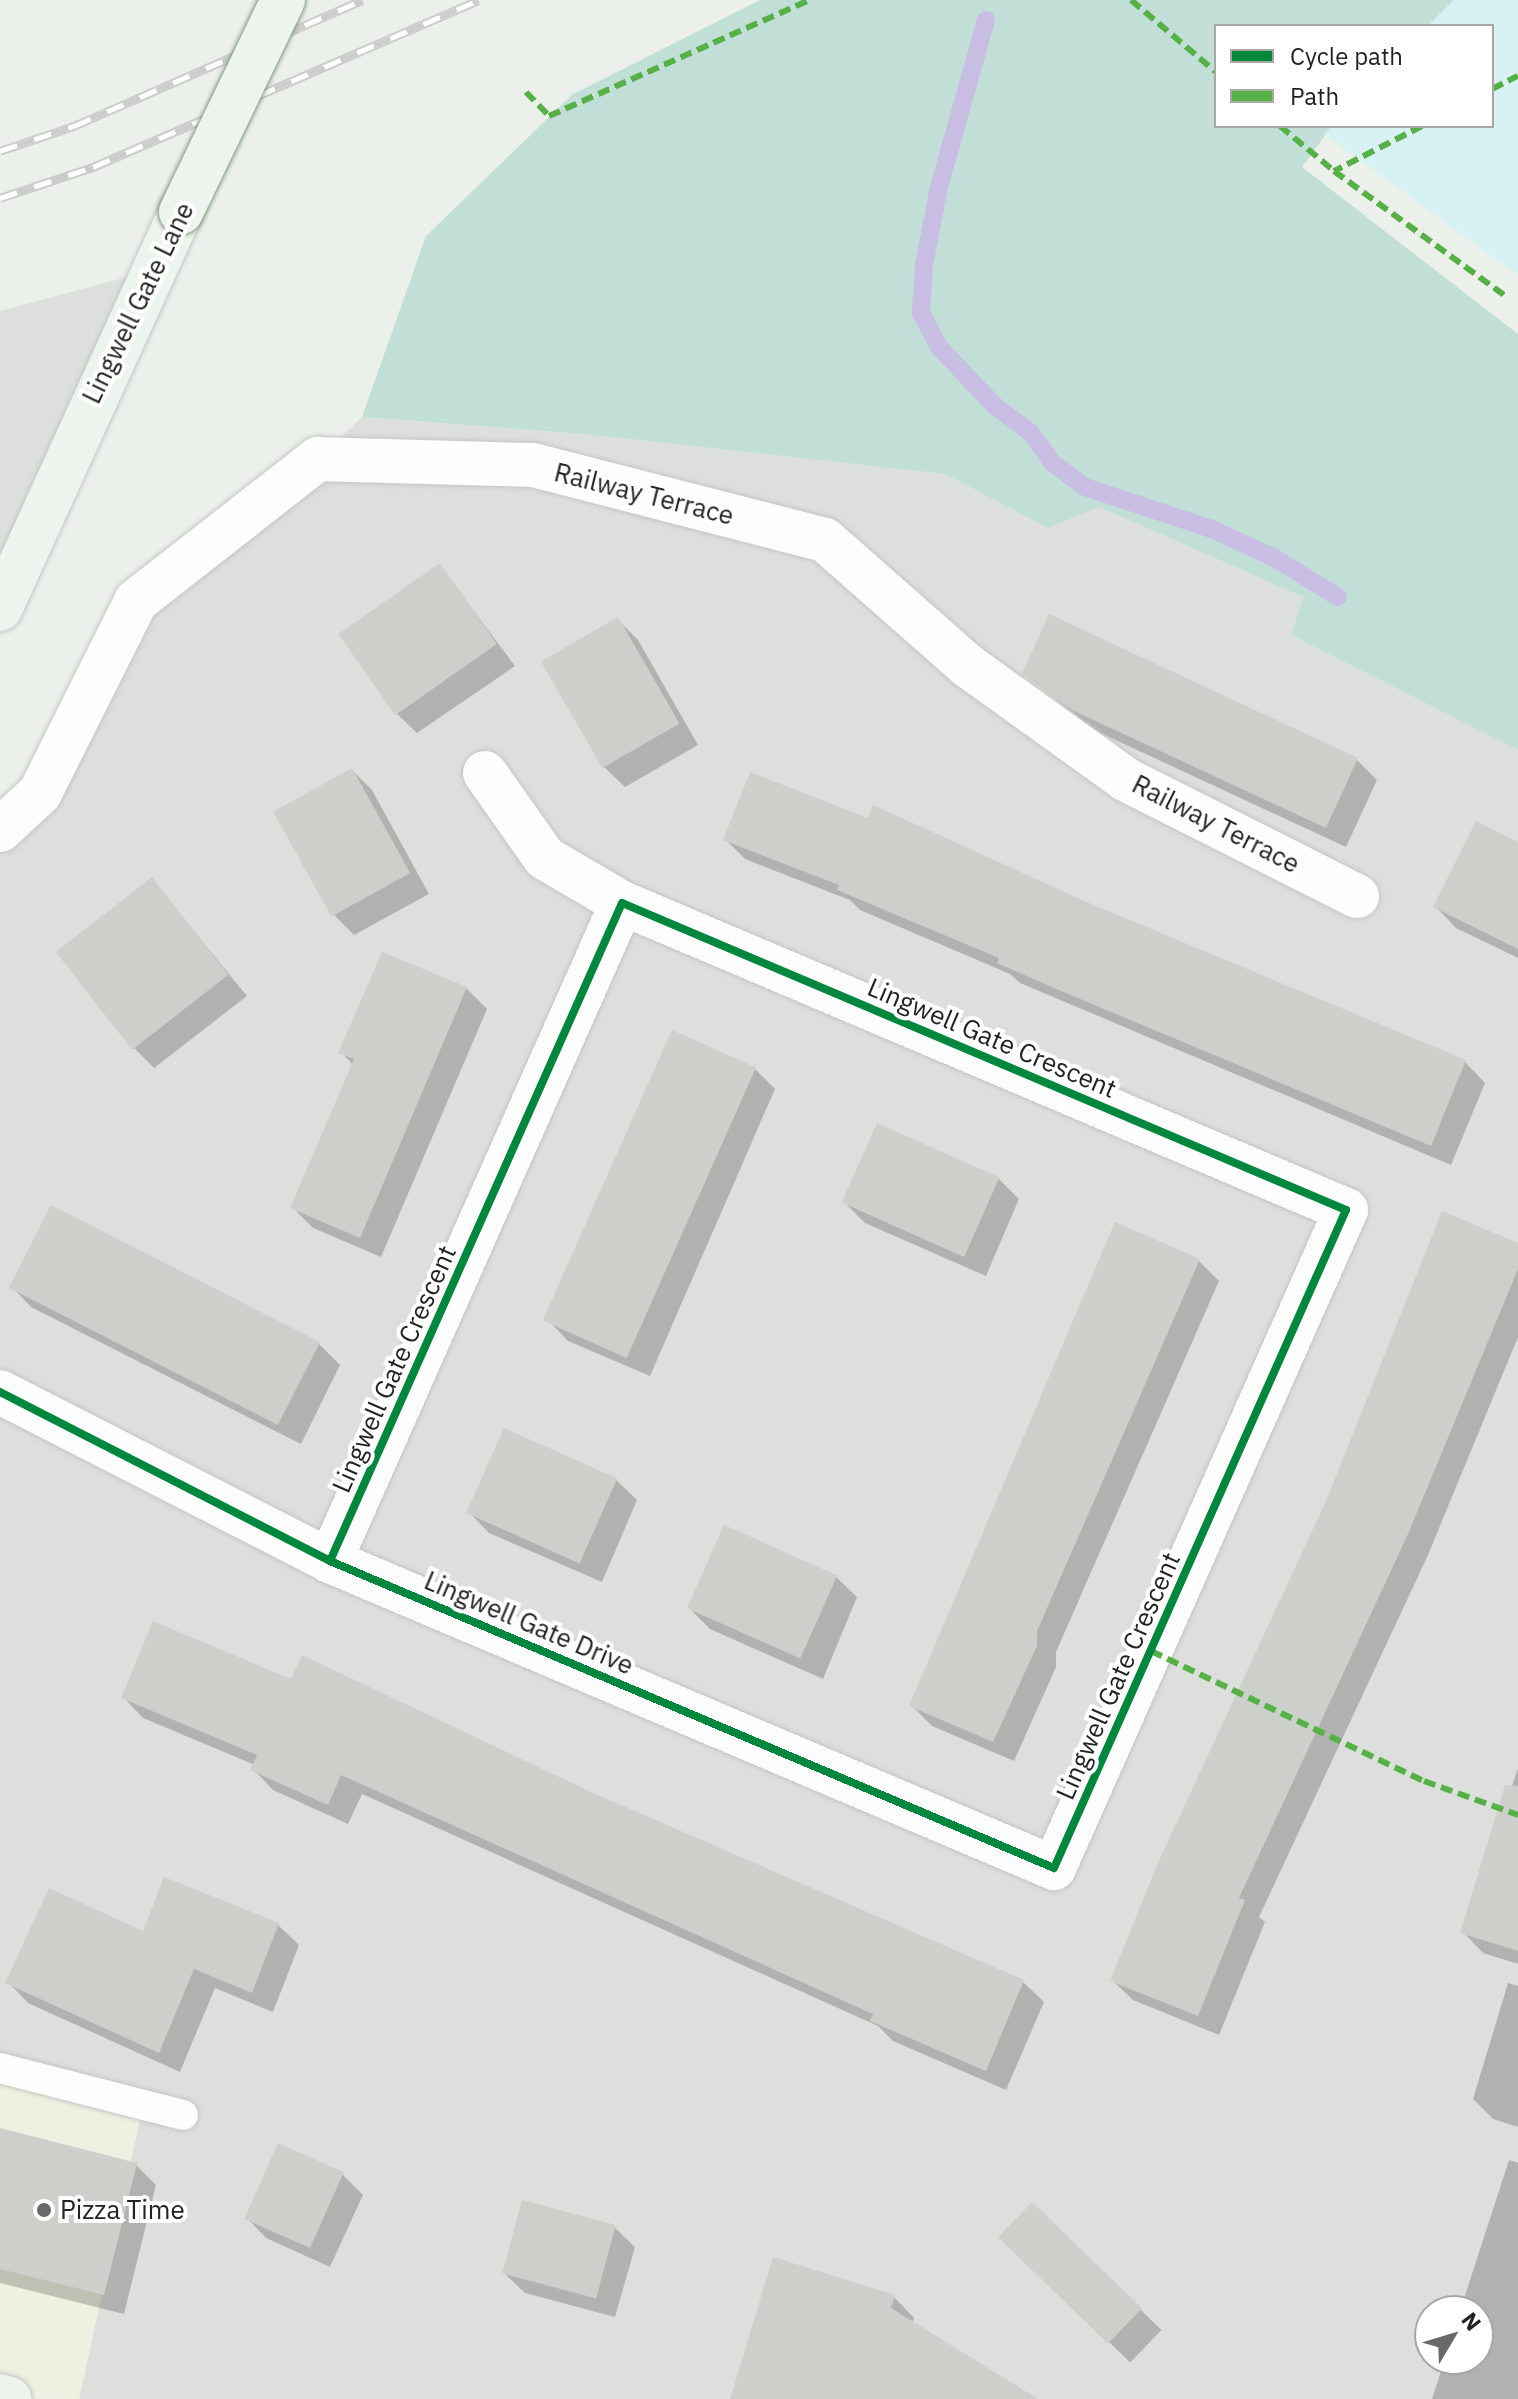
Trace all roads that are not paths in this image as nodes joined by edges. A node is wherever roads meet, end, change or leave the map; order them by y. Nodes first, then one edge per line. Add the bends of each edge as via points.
1 (283, 0) edge
2 (0, 609) edge
3 (485, 773) dead end
4 (0, 830) edge
5 (1357, 896) dead end
6 (622, 903) junction
7 (0, 1392) edge
8 (330, 1561) junction
9 (1054, 1868) joint
10 (0, 2068) edge
11 (183, 2115) dead end
12 (0, 2396) edge
13 (10, 2399) edge

1 - 2 street, Lingwell Gate Lane, bridge
3 - 6 street, Lingwell Gate Crescent via 545,858
4 - 5 street, Railway Terrace via 40,793 136,601 318,459 533,465 825,540 968,666 1125,779
6 - 8 street, Lingwell Gate Crescent
6 - 9 street, Lingwell Gate Crescent via 1346,1210
7 - 8 street, Lingwell Gate Drive
8 - 9 street, Lingwell Gate Drive
10 - 11 lane
12 - 13 street

